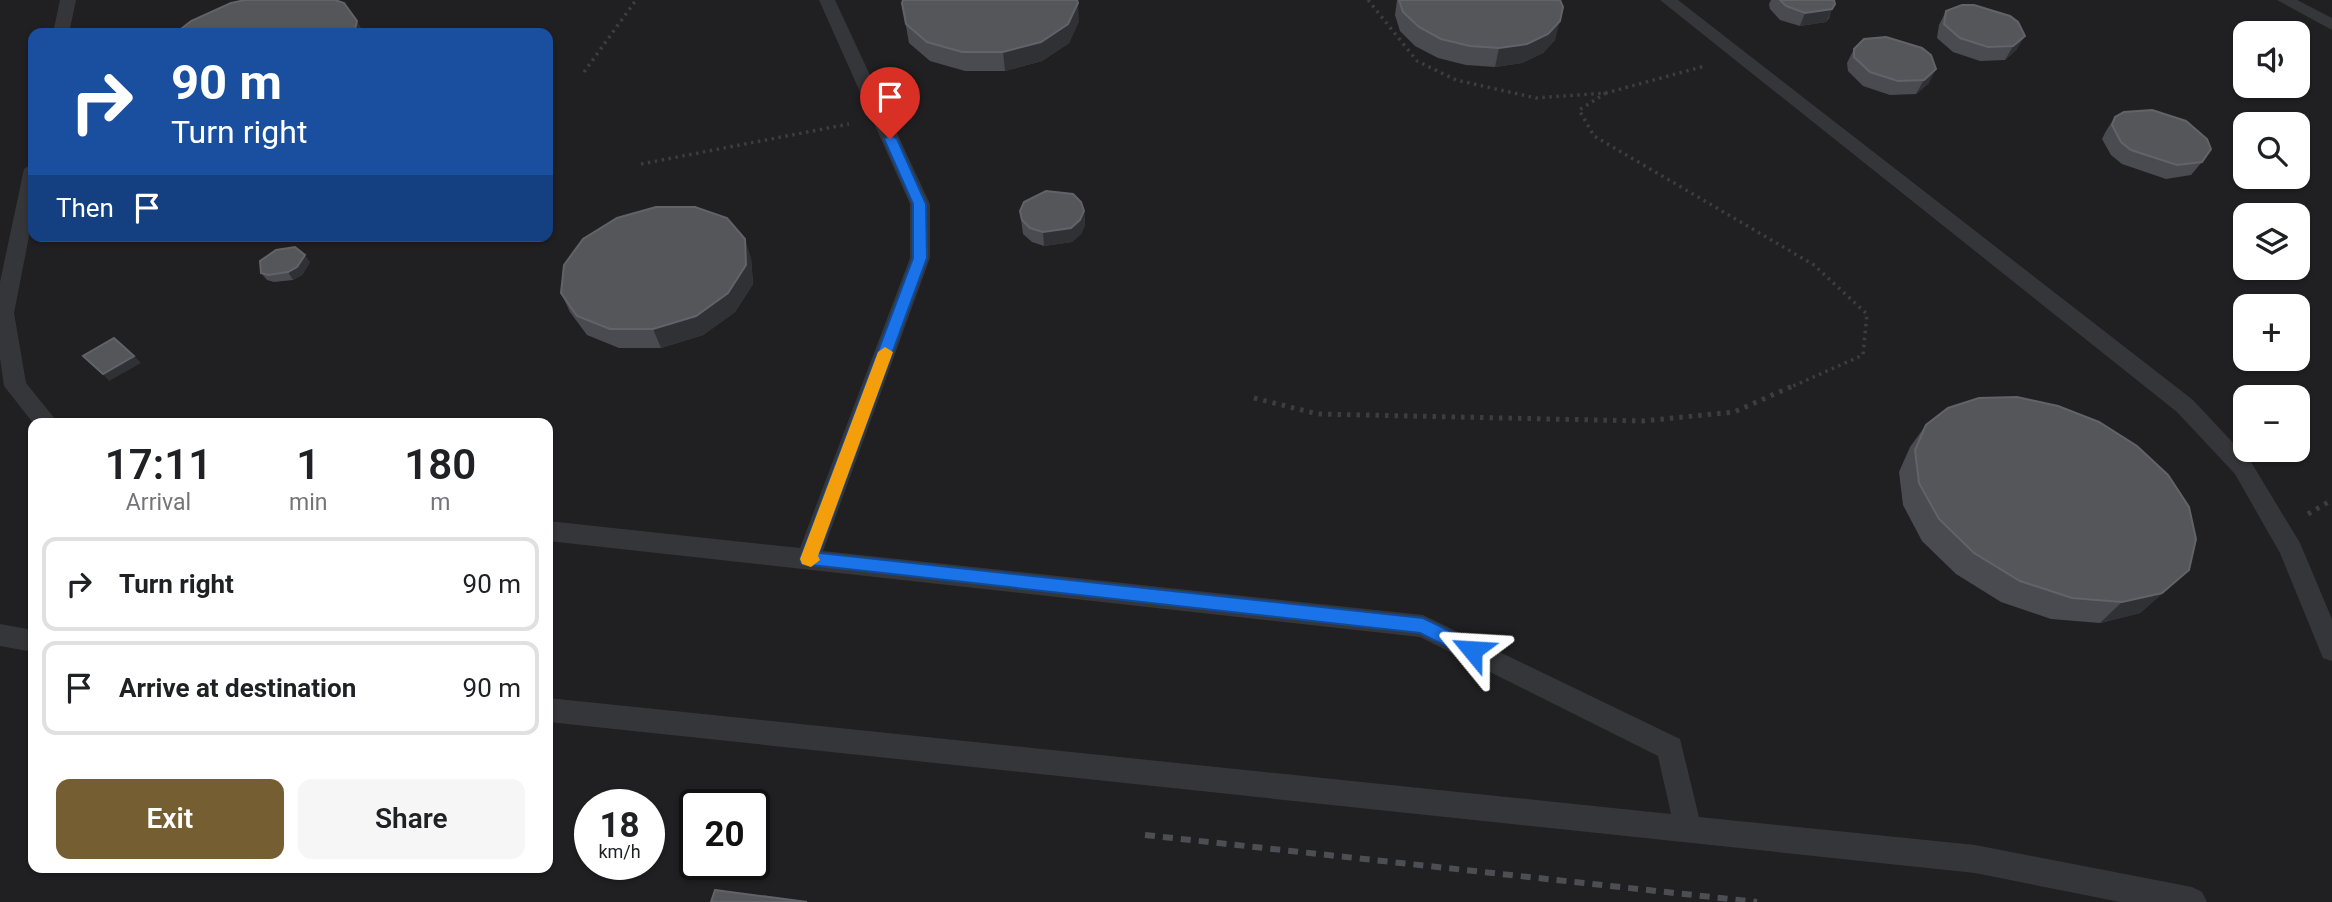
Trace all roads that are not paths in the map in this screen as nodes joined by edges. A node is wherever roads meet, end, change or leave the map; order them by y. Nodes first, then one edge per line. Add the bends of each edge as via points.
1 (68, 0) edge
2 (827, 0) edge
3 (1668, 0) edge
4 (2285, 0) edge
5 (2332, 25) edge
6 (62, 28) edge
7 (28, 194) edge
8 (43, 418) edge
9 (553, 532) edge
10 (808, 559) junction
11 (0, 635) edge
12 (28, 640) edge
13 (2332, 650) edge
14 (553, 711) edge
15 (1688, 829) junction
16 (2192, 902) edge

1 - 6 lane
2 - 10 lane via 920,204 920,258
3 - 13 lane via 2185,406 2243,468 2291,550
4 - 5 lane
7 - 8 lane via 4,313 15,386
9 - 10 lane
10 - 15 lane via 1423,625 1670,748
11 - 12 lane
14 - 15 lane
15 - 16 lane via 1975,859

